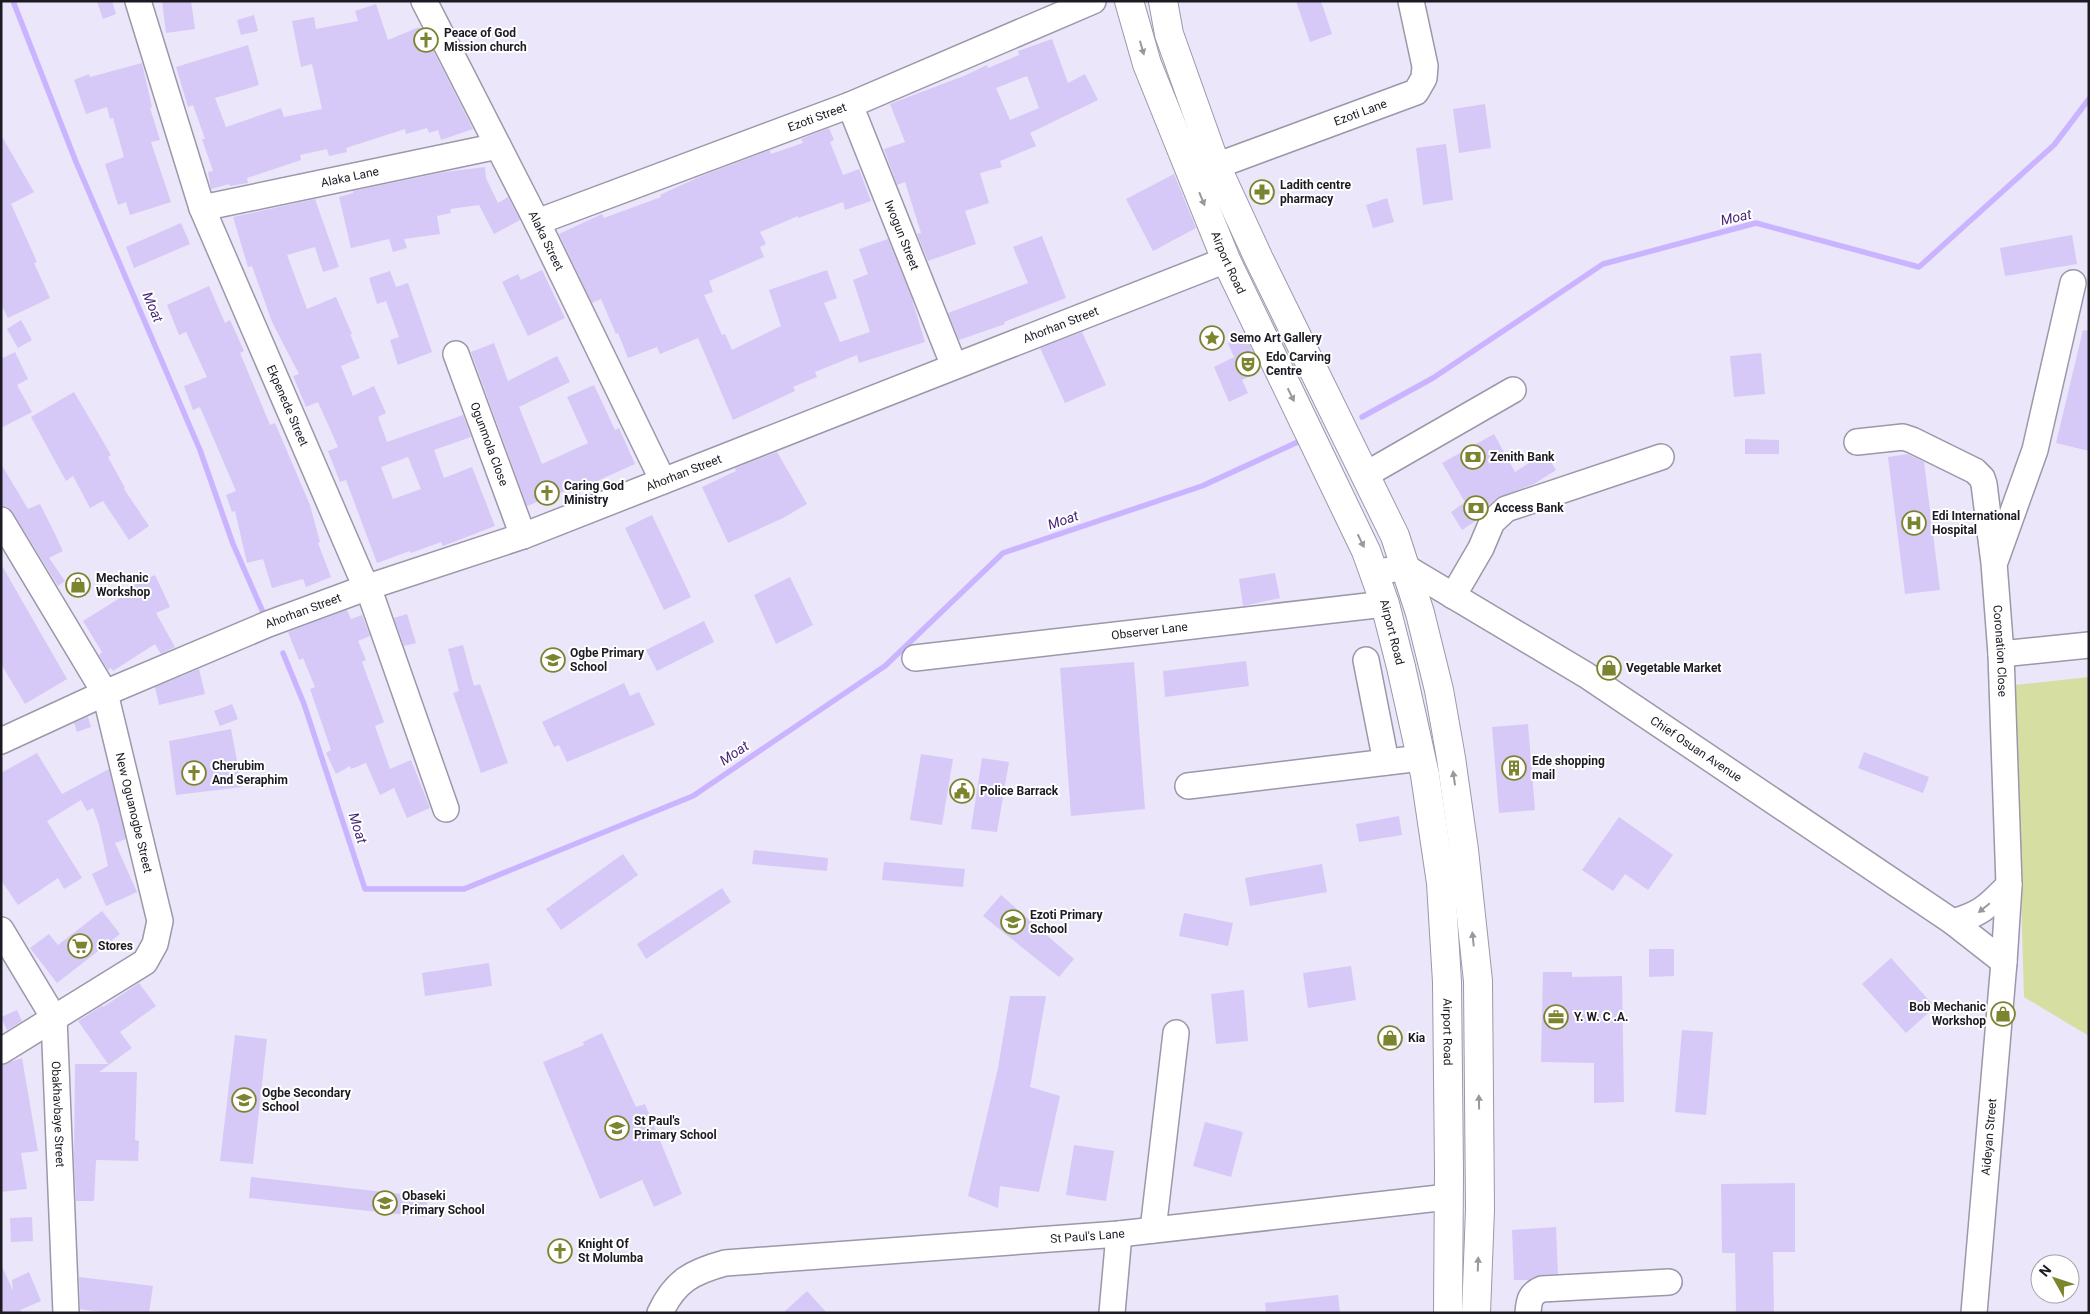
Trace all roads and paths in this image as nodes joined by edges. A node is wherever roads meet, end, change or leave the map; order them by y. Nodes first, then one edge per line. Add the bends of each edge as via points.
1 (138, 1) edge
2 (424, 1) edge
3 (1093, 1) edge
4 (1129, 1) edge
5 (1162, 1) edge
6 (1411, 1) edge
7 (850, 105) junction
8 (498, 146) junction
9 (1216, 166) junction
10 (202, 208) junction
11 (537, 222) junction
12 (1226, 260) junction
13 (2073, 283) dead end
14 (456, 354) dead end
15 (954, 366) junction
16 (1513, 390) dead end
17 (1857, 442) dead end
18 (1661, 457) dead end
19 (1365, 475) junction
20 (663, 481) junction
21 (1, 520) edge
22 (522, 536) junction
23 (1994, 564) junction
24 (1405, 567) junction
25 (1374, 573) junction
26 (368, 587) junction
27 (1452, 596) junction
28 (1385, 604) junction
29 (2089, 645) edge
30 (2001, 654) junction
31 (915, 658) dead end
32 (1366, 660) dead end
33 (105, 693) junction
34 (1, 740) edge
35 (1421, 758) junction
36 (1386, 762) junction
37 (1188, 786) dead end
38 (446, 809) dead end
39 (2009, 885) junction
40 (1953, 922) junction
41 (1, 930) edge
42 (2004, 962) junction
43 (54, 1018) junction
44 (1176, 1034) dead end
45 (1, 1051) edge
46 (1448, 1197) junction
47 (1153, 1230) junction
48 (1119, 1234) junction
49 (1669, 1282) dead end
50 (66, 1313) edge
51 (660, 1313) edge
52 (1112, 1313) edge
53 (1448, 1313) edge
54 (1476, 1313) edge
55 (1528, 1313) edge
56 (1974, 1313) edge

1 - 10 street, Ekpenede Street
2 - 8 street, Alaka Street
3 - 7 street, Ezoti Street
4 -> 12 main road, Airport Road via 1147,64
5 - 9 main road via 1169,34
6 - 9 street, Ezoti Lane via 1425,66 1424,78 1416,92
7 - 11 street, Ezoti Street
7 - 15 street, Iwogun Street
8 - 10 street, Alaka Lane
8 - 11 street, Alaka Street
9 - 19 main road
10 - 26 street, Ekpenede Street
11 - 20 street, Alaka Street
12 - 15 street, Ahorhan Street
12 -> 25 main road, Airport Road
13 - 23 street via 2035,450
14 - 22 street, Ogunmola Close
15 - 20 street, Ahorhan Street
16 - 19 street
17 - 23 street, Coronation Close via 1903,437 1975,471 1984,484
18 - 27 street via 1506,509 1492,522 1481,548
19 - 24 main road via 1395,536
20 - 22 street, Ahorhan Street
21 - 33 street, New Oguanogbe Street
22 - 26 street, Ahorhan Street
23 - 30 street, Coronation Close
24 - 25 street
24 - 27 street, Chief Osuan Avenue
54 -> 24 main road via 1480,1210 1478,981 1451,758 1439,690
25 - 28 main road, Airport Road
26 - 33 street, Ahorhan Street via 268,624
26 - 38 street, Ekpenede Street
27 - 40 street, Chief Osuan Avenue via 1586,675
28 - 31 street, Observer Lane
28 - 35 main road, Airport Road
29 - 30 street
30 - 39 street, Coronation Close
32 - 36 street
33 - 34 street, Ahorhan Street
33 - 43 street, New Oguanogbe Street via 160,921 156,944 145,962
35 - 36 street
35 - 46 main road, Airport Road via 1441,883 1447,982
36 - 37 street
39 -> 40 street via 1974,916
39 - 42 street, Coronation Close
40 - 42 street, Chief Osuan Avenue
41 - 43 street, Obakhavbaye Street
42 - 56 street, Aideyan Street
43 - 45 street, New Oguanogbe Street
43 - 50 street, Obakhavbaye Street
44 - 47 street
46 - 47 street, St Paul's Lane
46 - 53 main road, Airport Road
47 - 48 street, St Paul's Lane
48 - 51 street, St Paul's Lane via 725,1264 701,1270 679,1284
48 - 52 street
49 - 55 street via 1542,1289 1529,1301

